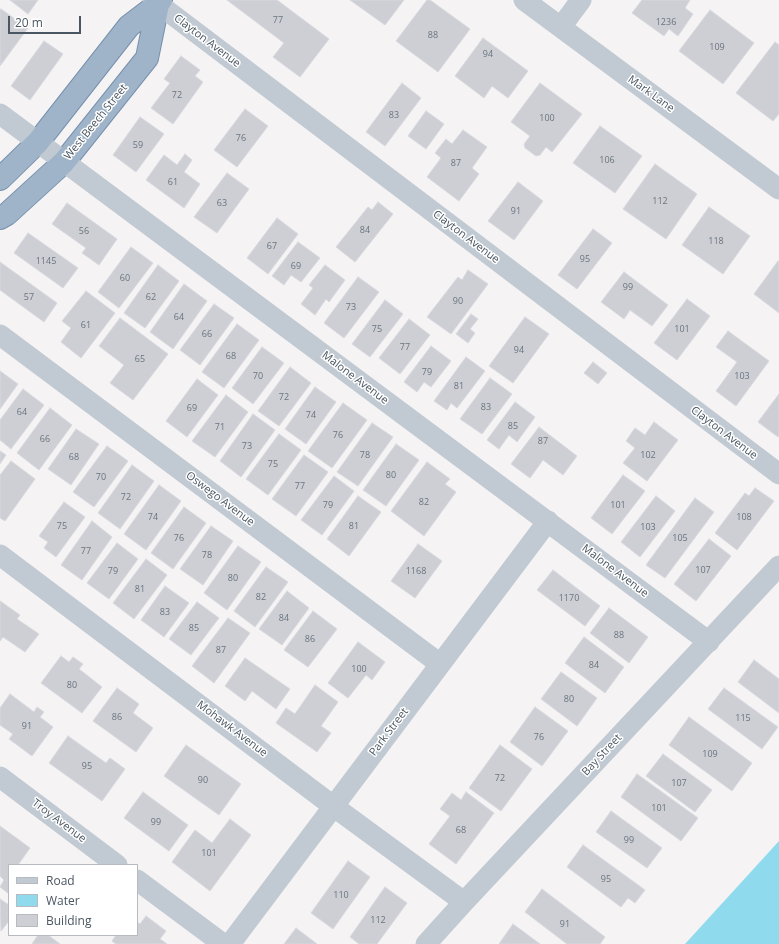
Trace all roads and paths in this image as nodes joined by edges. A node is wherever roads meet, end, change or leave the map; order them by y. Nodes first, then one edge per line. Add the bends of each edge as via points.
1 (524, 0) edge
2 (581, 0) edge
3 (157, 1) edge
4 (561, 27) junction
5 (0, 114) edge
6 (38, 142) junction
7 (64, 162) junction
8 (0, 179) edge
9 (779, 189) edge
10 (0, 218) edge
11 (0, 335) edge
12 (779, 474) edge
13 (548, 521) junction
14 (0, 555) edge
15 (779, 566) edge
16 (709, 642) junction
17 (440, 664) junction
18 (0, 778) edge
19 (333, 806) junction
20 (116, 864) edge
21 (138, 881) edge
22 (464, 902) junction
23 (223, 944) edge
24 (230, 944) edge
25 (426, 944) edge

1 - 4 street, Mark Lane
2 - 4 street
3 - 6 highway via 129,26
3 - 7 highway, West Beech Street via 147,58
3 - 12 street, Clayton Avenue
4 - 9 street, Mark Lane
5 - 6 street, Malone Avenue
6 - 7 street, Malone Avenue
6 - 8 highway
7 - 10 highway, West Beech Street
7 - 13 street, Malone Avenue
11 - 17 street, Oswego Avenue
13 - 16 street, Malone Avenue
13 - 17 street, Park Street
14 - 19 street, Mohawk Avenue
15 - 16 street, Bay Street
16 - 22 street, Bay Street
17 - 19 street, Park Street
18 - 20 street, Troy Avenue
19 - 22 street, Mohawk Avenue
19 - 24 street, Park Street
21 - 23 street
22 - 25 street, Bay Street

